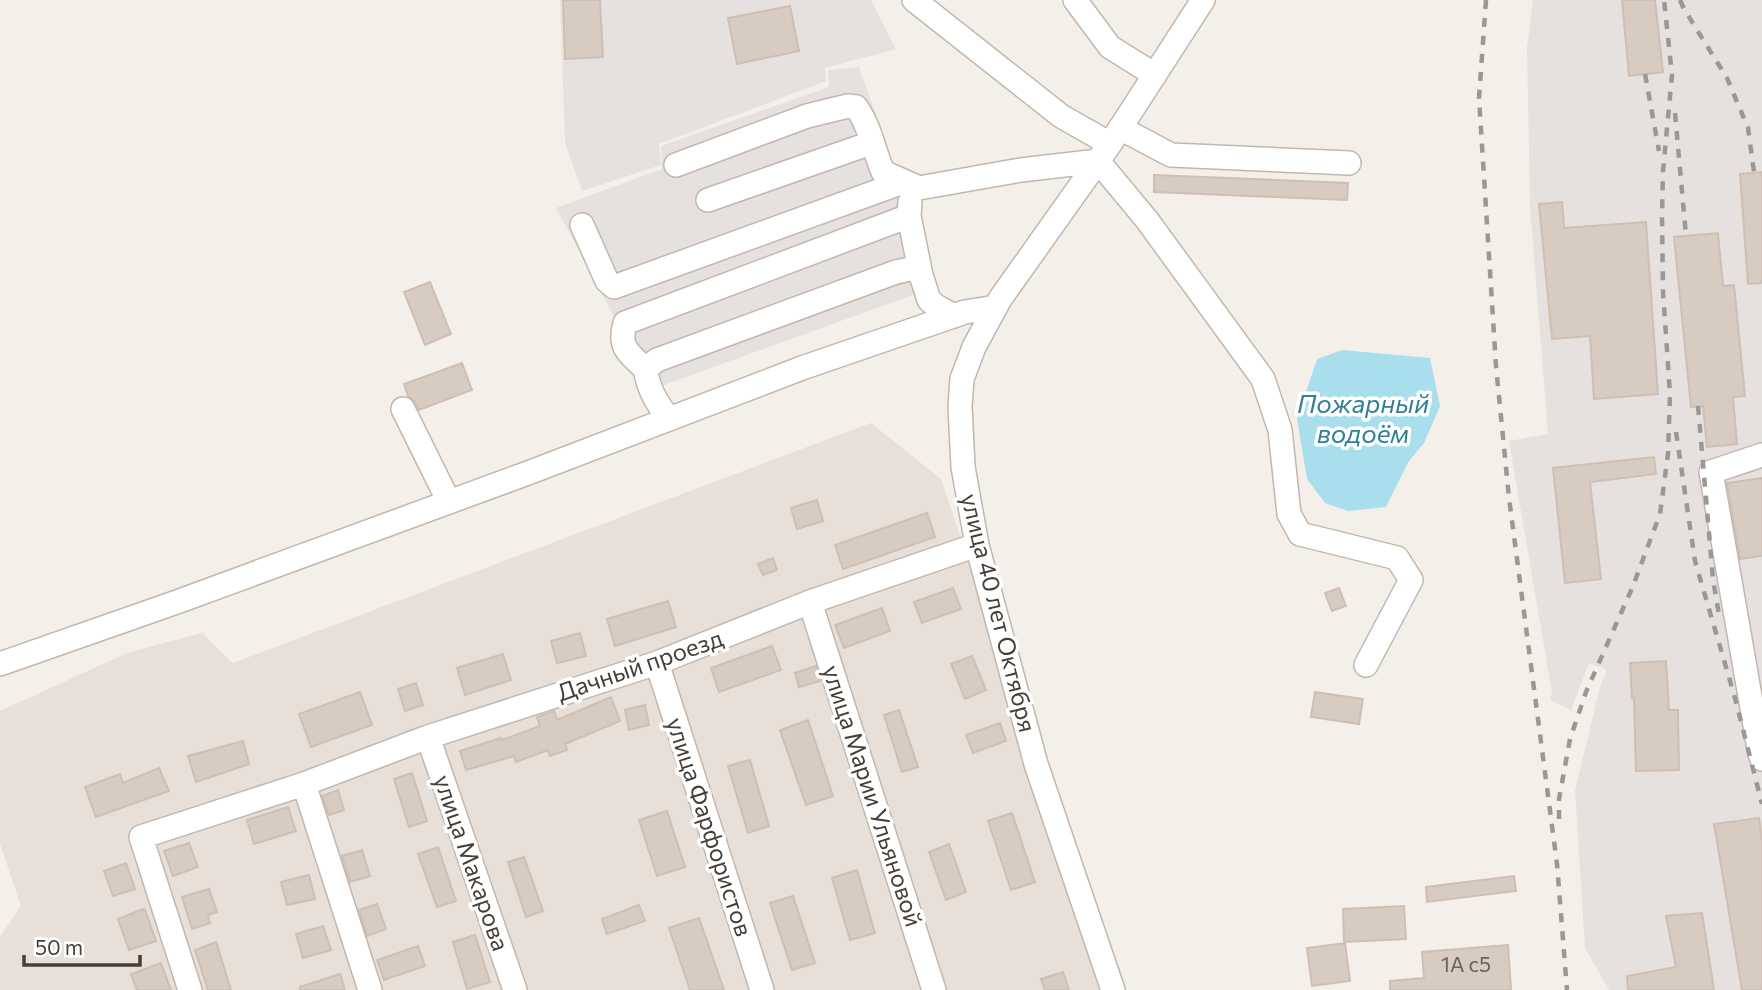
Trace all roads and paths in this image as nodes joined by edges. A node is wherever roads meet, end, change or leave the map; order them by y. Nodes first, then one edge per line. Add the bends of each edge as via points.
1 (914, 0) edge
2 (1075, 0) edge
3 (1203, 0) edge
4 (1155, 75) junction
5 (871, 143) junction
6 (1109, 144) junction
7 (1349, 163) dead end
8 (676, 165) dead end
9 (911, 185) junction
10 (708, 200) dead end
11 (909, 216) junction
12 (582, 225) dead end
13 (919, 267) junction
14 (996, 307) junction
15 (954, 316) junction
16 (645, 369) junction
17 (403, 409) dead end
18 (669, 419) junction
19 (1762, 454) edge
20 (449, 502) junction
21 (977, 545) junction
22 (810, 603) junction
23 (657, 663) junction
24 (0, 664) edge
25 (1366, 665) dead end
26 (428, 737) junction
27 (1762, 759) edge
28 (303, 784) junction
29 (190, 990) edge
30 (370, 990) edge
31 (515, 990) edge
32 (762, 990) edge
33 (934, 990) edge
34 (1113, 990) edge

1 - 6 street via 1061,116
2 - 4 street via 1110,47
3 - 4 street, улица 40 лет Октября
4 - 6 street, улица 40 лет Октября
5 - 8 street via 863,116 856,107 848,106 807,116
5 - 9 street via 883,172
5 - 10 street
6 - 7 street via 1171,155
6 - 9 street via 1021,170
6 - 14 street, улица 40 лет Октября
6 - 25 street via 1147,220 1263,379 1280,430 1289,514 1300,534 1397,558 1411,580
9 - 11 street
9 - 12 street via 614,287
11 - 13 street
11 - 16 street via 625,323 621,337 625,349
13 - 15 street via 929,300
13 - 16 street via 745,327 657,360
14 - 15 street
14 - 21 street, улица 40 лет Октября via 962,379 963,467
15 - 18 street
16 - 18 street via 654,398
17 - 20 street
18 - 20 street
19 - 27 street via 1711,472
20 - 24 street
21 - 22 street, Дачный проезд
21 - 34 street, улица 40 лет Октября via 1036,764
22 - 23 street, Дачный проезд
22 - 33 street, улица Марии Ульяновой
23 - 26 street, Дачный проезд
23 - 32 street, улица Фарфористов
26 - 28 street, Дачный проезд
26 - 31 street, улица Макарова
28 - 29 street, Дачный проезд via 141,837
28 - 30 street

